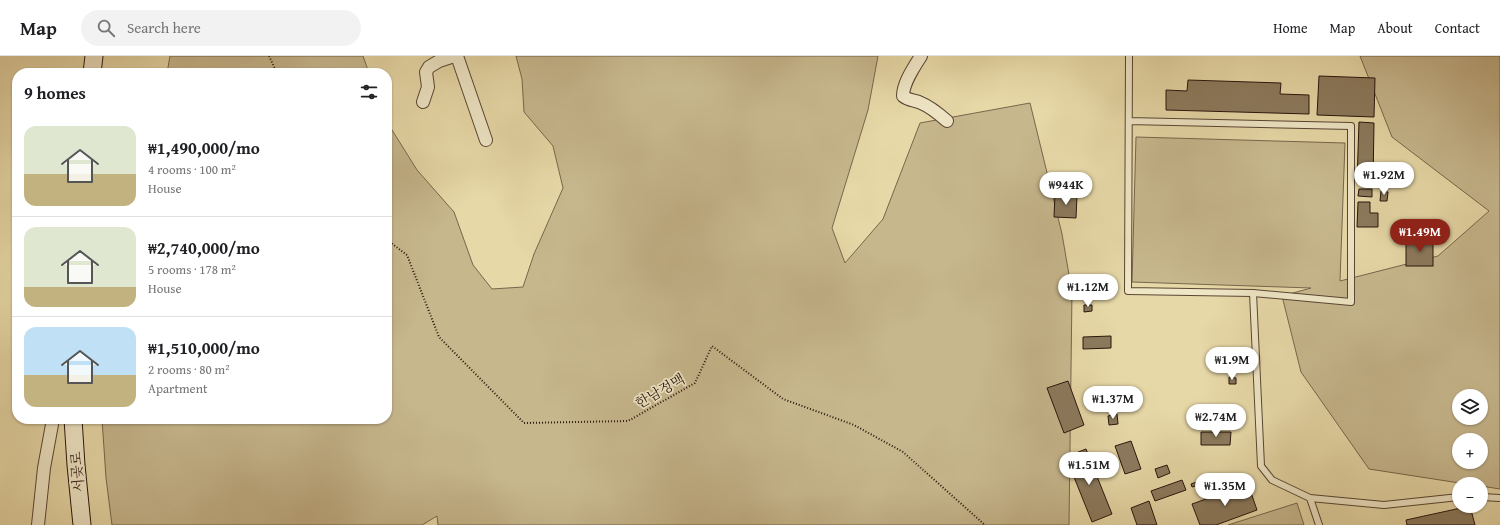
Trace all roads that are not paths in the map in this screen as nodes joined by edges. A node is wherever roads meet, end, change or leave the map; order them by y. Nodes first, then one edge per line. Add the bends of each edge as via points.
1 (94, 56) edge
2 (455, 56) edge
3 (921, 56) edge
4 (1129, 56) edge
5 (93, 68) edge
6 (423, 102) dead end
7 (947, 121) dead end
8 (1129, 121) junction
9 (486, 140) dead end
10 (1253, 293) junction
11 (52, 424) edge
12 (73, 424) edge
13 (1452, 497) edge
14 (1488, 497) edge
15 (1310, 498) junction
16 (1500, 498) edge
17 (38, 525) edge
18 (82, 525) edge
19 (1319, 525) edge

1 - 5 main road
2 - 6 street via 429,67 426,72 428,87
2 - 9 street
3 - 7 street via 903,90 904,96 930,106
4 - 8 lane
8 - 10 lane via 1128,291
8 - 10 lane via 1351,126 1351,302
10 - 15 lane via 1261,466 1272,480
11 - 17 street
12 - 18 main road, 서곶로
13 - 15 lane via 1384,505
14 - 16 lane
15 - 19 lane

